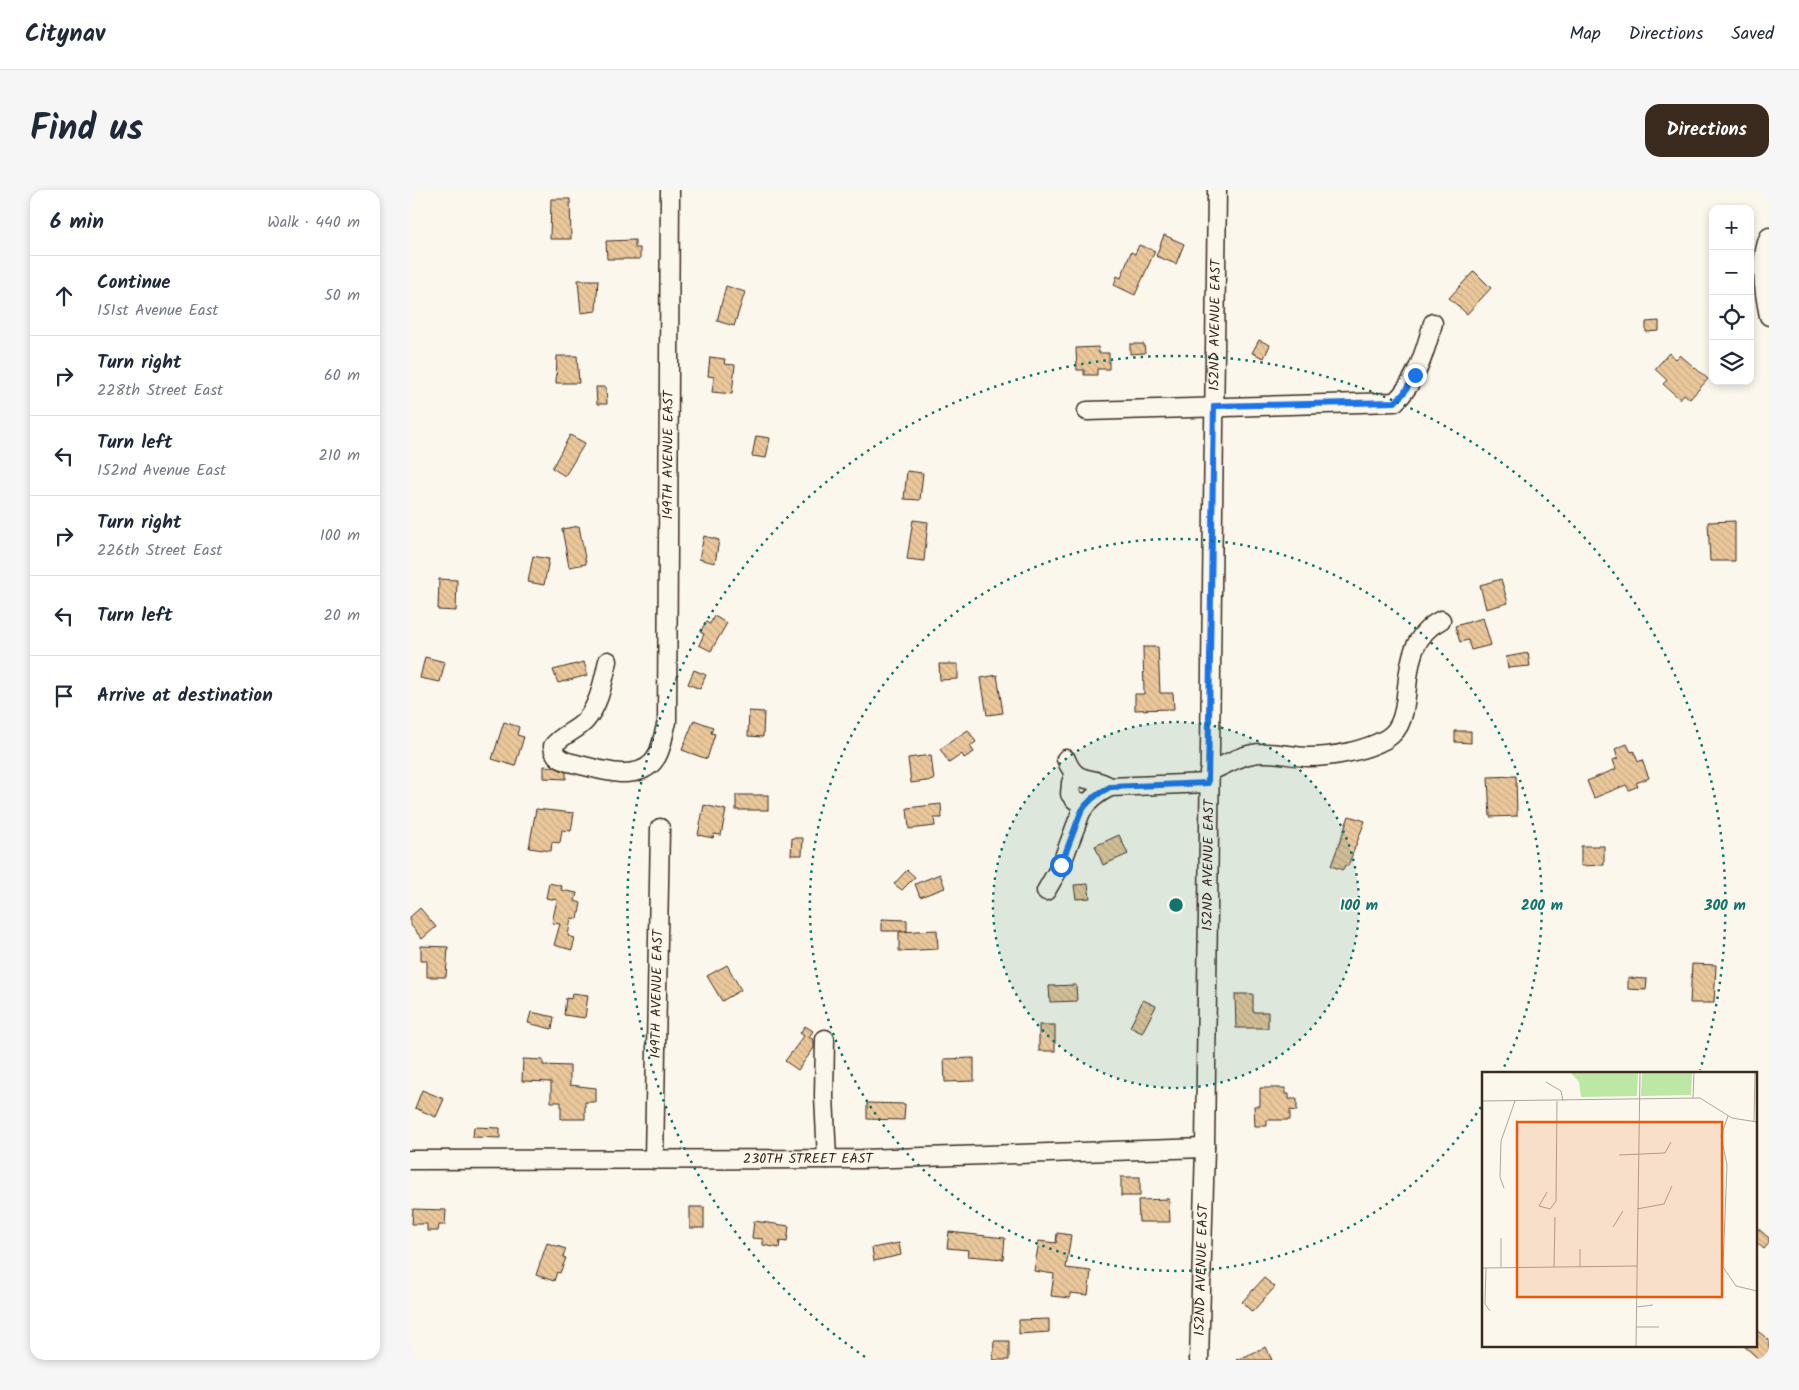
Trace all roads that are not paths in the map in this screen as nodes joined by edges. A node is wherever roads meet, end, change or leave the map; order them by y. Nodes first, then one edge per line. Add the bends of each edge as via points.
1 (670, 190) edge
2 (1217, 190) edge
3 (1769, 237) edge
4 (1769, 316) edge
5 (1433, 323) dead end
6 (1214, 406) junction
7 (1087, 411) dead end
8 (1441, 620) dead end
9 (608, 662) dead end
10 (1209, 778) junction
11 (1110, 787) junction
12 (1086, 804) junction
13 (660, 828) dead end
14 (1046, 891) dead end
15 (825, 1039) dead end
16 (1205, 1148) junction
17 (827, 1159) junction
18 (410, 1160) edge
19 (654, 1160) junction
20 (1200, 1360) edge

1 - 9 street, 149TH AVENUE EAST via 667,722 653,762 630,774 559,759 553,746 559,738 586,720 601,692
2 - 6 street, 152ND AVENUE EAST
3 - 4 street via 1765,251 1764,285
5 - 6 street via 1415,375 1395,402
6 - 7 street
6 - 10 street, 152ND AVENUE EAST
8 - 10 street via 1429,626 1415,646 1407,675 1407,702 1397,726 1387,738 1335,755 1308,757 1261,753 1242,757
10 - 11 street
10 - 16 street, 152ND AVENUE EAST
11 - 12 street
11 - 12 street via 1104,782 1083,779 1070,767 1070,794
12 - 14 street via 1061,865
13 - 19 street, 149TH AVENUE EAST
15 - 17 street
16 - 17 street, 230TH STREET EAST
16 - 20 street, 152ND AVENUE EAST
17 - 19 street, 230TH STREET EAST
18 - 19 street, 230TH STREET EAST

